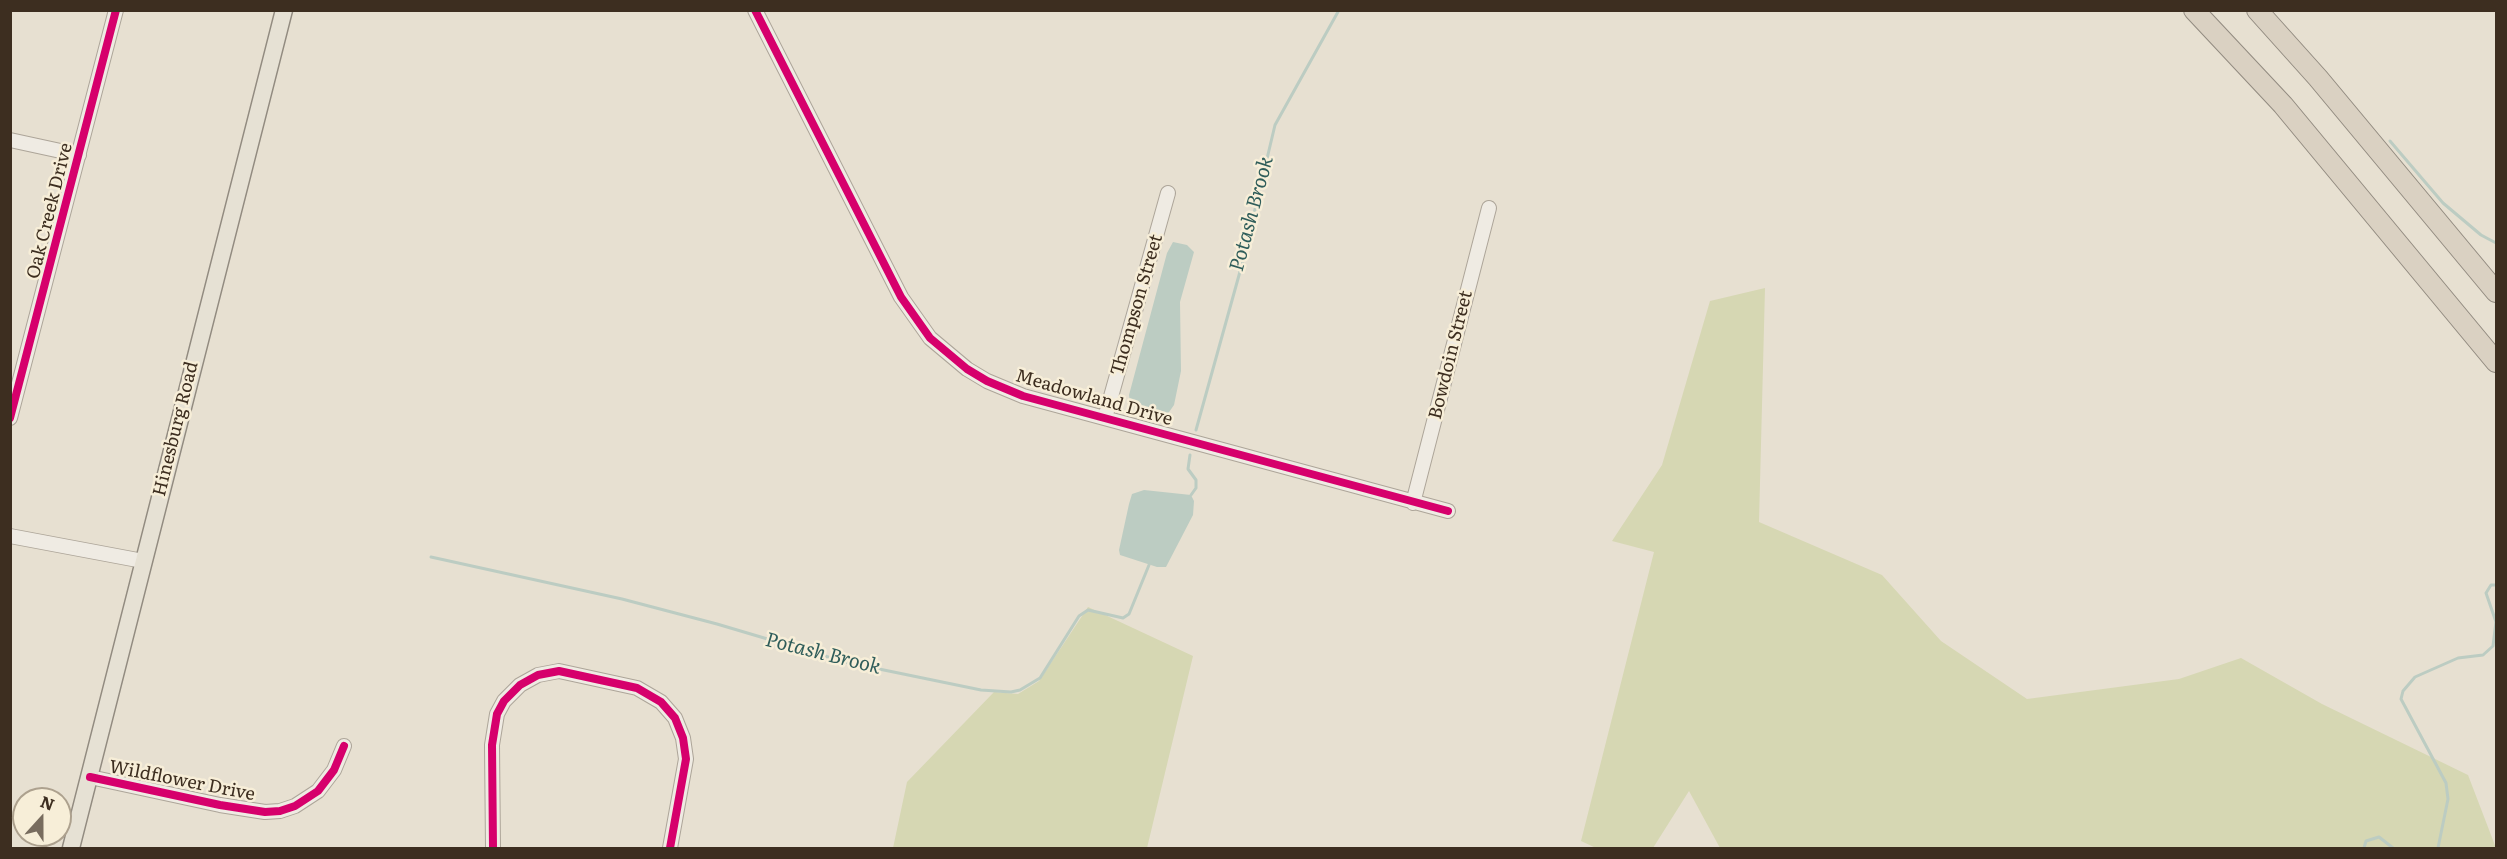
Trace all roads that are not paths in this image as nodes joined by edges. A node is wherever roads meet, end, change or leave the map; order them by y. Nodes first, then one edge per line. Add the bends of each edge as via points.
1 (116, 10) edge
2 (284, 10) edge
3 (755, 10) edge
4 (2194, 10) edge
5 (2257, 10) edge
6 (10, 140) edge
7 (79, 155) junction
8 (1168, 193) dead end
9 (1488, 208) dead end
10 (2496, 292) edge
11 (2496, 362) edge
12 (10, 418) edge
13 (1105, 418) junction
14 (1413, 503) junction
15 (1448, 511) dead end
16 (10, 536) edge
17 (143, 561) junction
18 (344, 746) dead end
19 (90, 777) junction
20 (71, 849) edge
21 (493, 849) edge
22 (670, 849) edge

1 - 7 street, Oak Creek Drive
2 - 17 main road, Hinesburg Road
3 - 13 street, Meadowland Drive via 901,297 930,338 947,355 987,381 1023,396
4 - 11 highway via 2283,105
5 - 10 highway
6 - 7 street
7 - 12 street, Oak Creek Drive
8 - 13 street, Thompson Street
9 - 14 street, Bowdoin Street
13 - 14 street, Meadowland Drive
14 - 15 street, Meadowland Drive
16 - 17 street
17 - 19 main road, Hinesburg Road
18 - 19 street, Wildflower Drive via 334,770 318,791 280,811 220,805
19 - 20 main road, Hinesburg Road
21 - 22 street via 492,745 497,714 520,685 538,675 559,671 644,691 666,706 675,718 686,759

